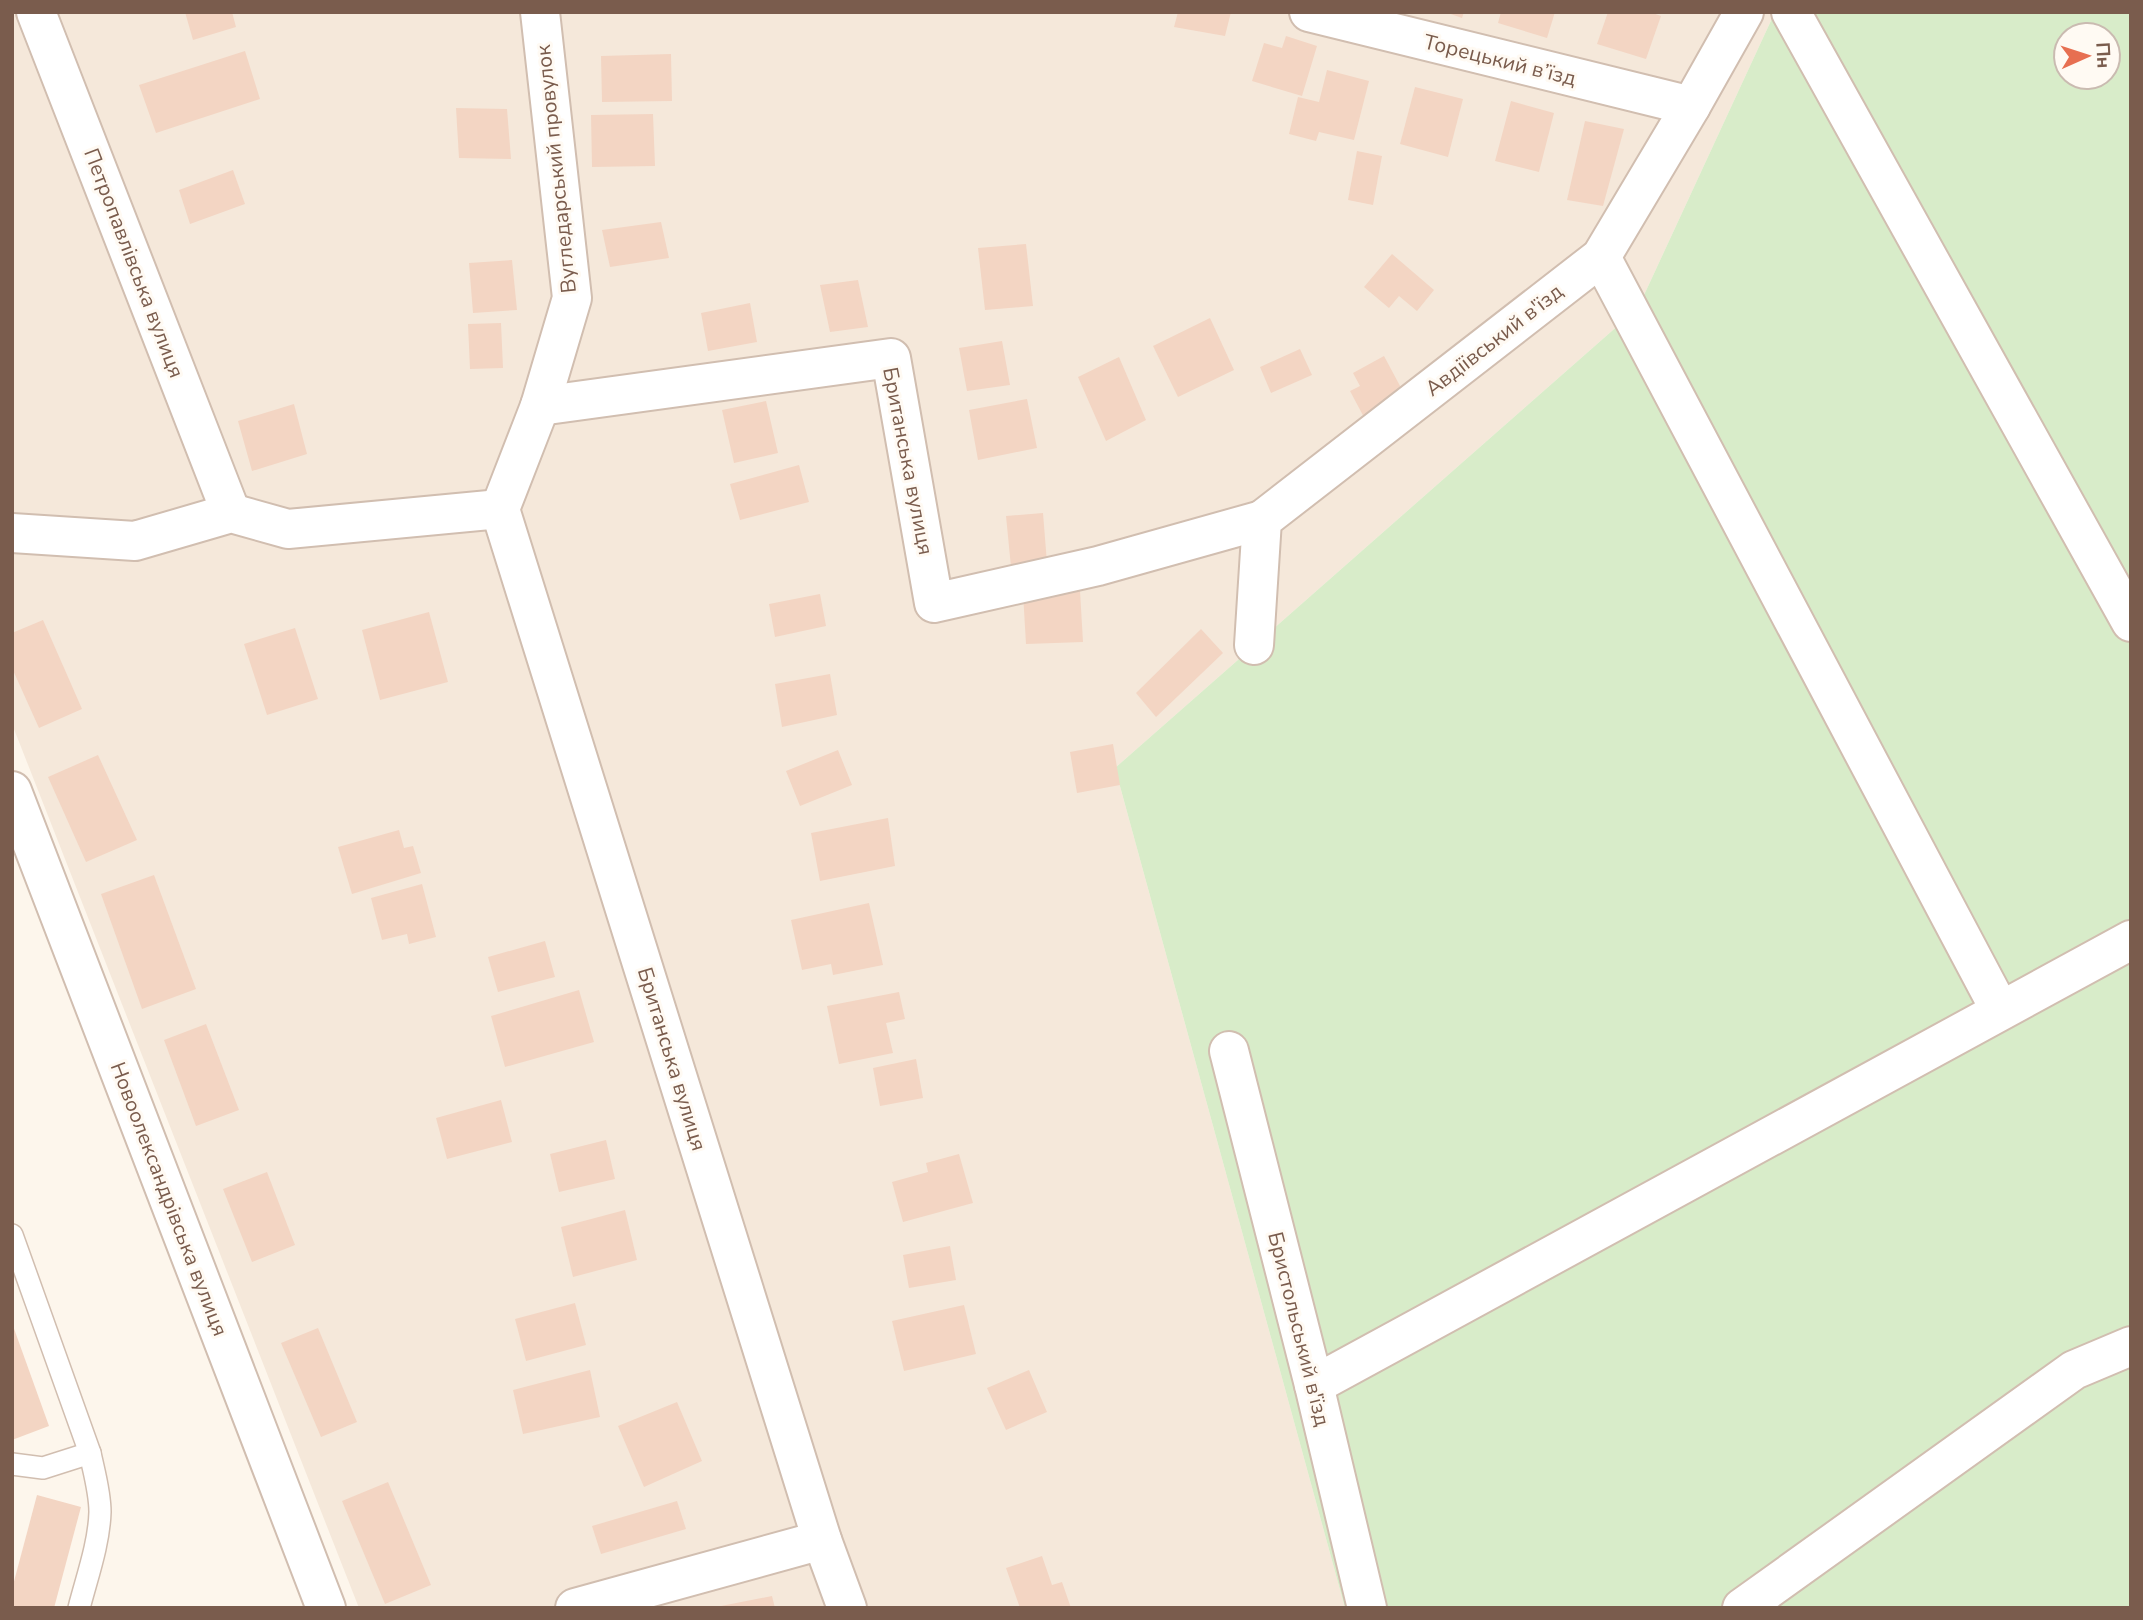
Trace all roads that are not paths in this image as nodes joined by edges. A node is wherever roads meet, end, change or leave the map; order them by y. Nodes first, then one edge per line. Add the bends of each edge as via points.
1 (36, 12) edge
2 (540, 12) edge
3 (1309, 12) edge
4 (1744, 12) edge
5 (1791, 12) edge
6 (1691, 106) junction
7 (1601, 257) junction
8 (540, 406) junction
9 (500, 509) junction
10 (231, 513) junction
11 (1262, 520) junction
12 (12, 533) edge
13 (2131, 622) edge
14 (1254, 645) dead end
15 (12, 791) edge
16 (2131, 940) edge
17 (2000, 1010) junction
18 (1228, 1051) dead end
19 (12, 1235) edge
20 (2131, 1346) edge
21 (1314, 1385) junction
22 (90, 1453) junction
23 (12, 1465) edge
24 (822, 1540) junction
25 (79, 1608) edge
26 (327, 1608) edge
27 (576, 1608) edge
28 (847, 1608) edge
29 (1367, 1608) edge
30 (1742, 1608) edge

1 - 10 street, Петропавлівська вулиця
2 - 8 street, Вугледарський провулок via 572,298
3 - 6 street, Торецький в’їзд
4 - 6 street, Авдіївський в'їзд
5 - 13 street
6 - 7 street, Авдіївський в'їзд
7 - 11 street, Авдіївський в'їзд
7 - 17 street
8 - 9 street
8 - 11 street, Британська вулиця via 891,358 934,603 1098,566
9 - 10 street via 288,529
9 - 24 street, Британська вулиця
10 - 12 street via 135,541
11 - 14 street
15 - 26 street, Новоолександрівська вулиця
16 - 17 street
17 - 21 street
18 - 21 street, Бристольський в'їзд
19 - 22 lane
20 - 30 street via 2074,1370
21 - 29 street, Бристольський в'їзд
22 - 23 lane via 43,1468
22 - 25 lane via 100,1512
24 - 27 street
24 - 28 street, Британська вулиця

